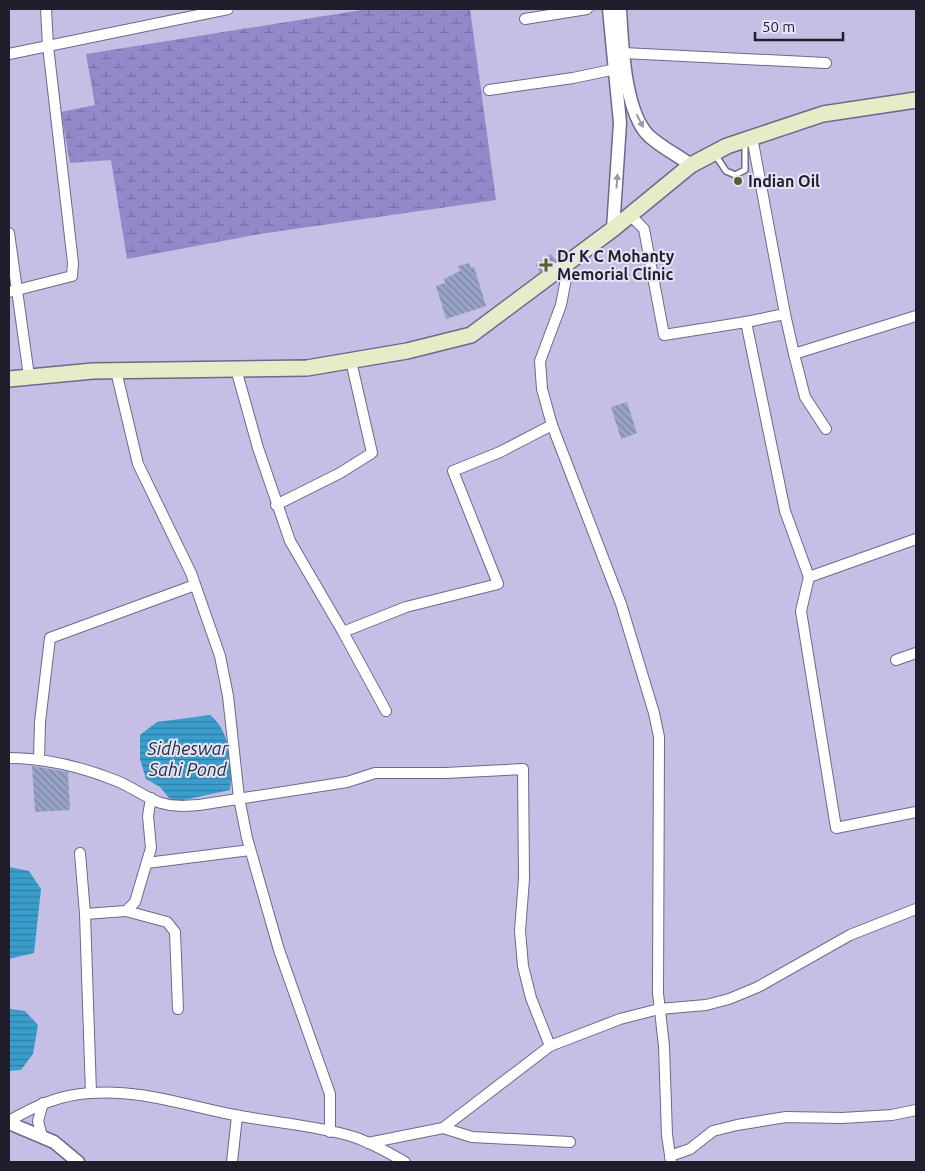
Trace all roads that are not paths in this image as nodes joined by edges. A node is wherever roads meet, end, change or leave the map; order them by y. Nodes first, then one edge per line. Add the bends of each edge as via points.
1 (46, 9) edge
2 (228, 9) edge
3 (587, 9) edge
4 (609, 9) edge
5 (620, 9) edge
6 (525, 19) dead end
7 (48, 46) junction
8 (623, 53) junction
9 (9, 54) edge
10 (826, 63) dead end
11 (616, 69) junction
12 (489, 90) dead end
13 (916, 100) edge
14 (749, 139) junction
15 (714, 153) junction
16 (691, 164) junction
17 (630, 215) junction
18 (613, 229) junction
19 (9, 233) edge
20 (569, 262) junction
21 (12, 291) edge
22 (785, 314) junction
23 (916, 316) edge
24 (746, 322) junction
25 (794, 354) junction
26 (351, 361) junction
27 (236, 369) junction
28 (116, 371) junction
29 (29, 376) junction
30 (9, 378) edge
31 (552, 425) junction
32 (826, 429) dead end
33 (276, 505) junction
34 (916, 540) edge
35 (809, 577) junction
36 (195, 585) junction
37 (343, 632) junction
38 (916, 653) edge
39 (896, 660) dead end
40 (386, 711) dead end
41 (9, 758) edge
42 (40, 759) junction
43 (151, 798) junction
44 (239, 798) junction
45 (916, 812) edge
46 (250, 850) junction
47 (80, 853) dead end
48 (147, 863) junction
49 (916, 909) edge
50 (126, 911) junction
51 (85, 914) junction
52 (178, 1009) dead end
53 (660, 1009) junction
54 (550, 1046) junction
55 (91, 1092) junction
56 (43, 1103) junction
57 (916, 1110) edge
58 (237, 1116) junction
59 (9, 1122) edge
60 (443, 1128) junction
61 (330, 1132) junction
62 (42, 1137) junction
63 (570, 1142) dead end
64 (368, 1143) junction
65 (671, 1159) edge
66 (78, 1162) edge
67 (232, 1162) edge
68 (405, 1162) edge

1 - 7 street
2 - 7 street
3 - 6 street
4 - 11 street
5 - 8 street
7 - 9 street
7 - 21 street via 72,276
8 - 10 street
8 -> 16 street via 625,75 636,114 647,134
11 - 12 street
18 -> 11 street via 620,123
13 - 14 main road via 823,114
14 - 15 main road
14 - 15 lane via 746,166 741,173 731,175
14 - 22 street
15 - 16 main road
16 - 17 main road
17 - 18 main road
17 - 24 street via 644,229 664,335
18 - 20 main road
19 - 21 street
20 - 26 main road via 470,335
20 - 31 street via 561,305 540,361 542,389
21 - 29 street
22 - 24 street
22 - 25 street
23 - 25 street
24 - 35 street via 785,511
25 - 32 street via 805,397
26 - 27 main road via 306,368
26 - 33 street via 372,454
27 - 28 main road
27 - 33 street
28 - 29 main road
28 - 36 street via 138,464
29 - 30 main road
31 - 37 street via 500,452 453,471 498,584 406,607
31 - 53 street via 621,604 659,737
33 - 37 street via 290,541
34 - 35 street
35 - 45 street via 801,611 836,828
36 - 42 street via 50,638 40,722
36 - 44 street via 220,656 228,696
37 - 40 street
38 - 39 street
41 - 42 street
42 - 43 street via 116,781
43 - 44 street via 176,806
43 - 48 street via 148,816 151,848
44 - 46 street
44 - 54 street via 347,782 375,773 523,769 524,879 520,931 523,966 531,998
46 - 48 street
46 - 61 street via 279,950 330,1094
47 - 51 street
48 - 50 street via 135,902
49 - 53 street via 850,934 758,987 729,999 706,1005
50 - 51 street
50 - 52 street via 168,922 175,932
51 - 55 street
53 - 54 street via 620,1019
53 - 65 street
54 - 60 street
55 - 56 street
55 - 58 street via 145,1094
56 - 59 street
56 - 62 street via 38,1120
57 - 65 street via 842,1118 786,1117 737,1125 714,1131
58 - 61 street
58 - 67 street
59 - 62 street
60 - 63 street via 472,1138
60 - 64 street
61 - 64 street
62 - 66 street via 54,1142
64 - 68 street

